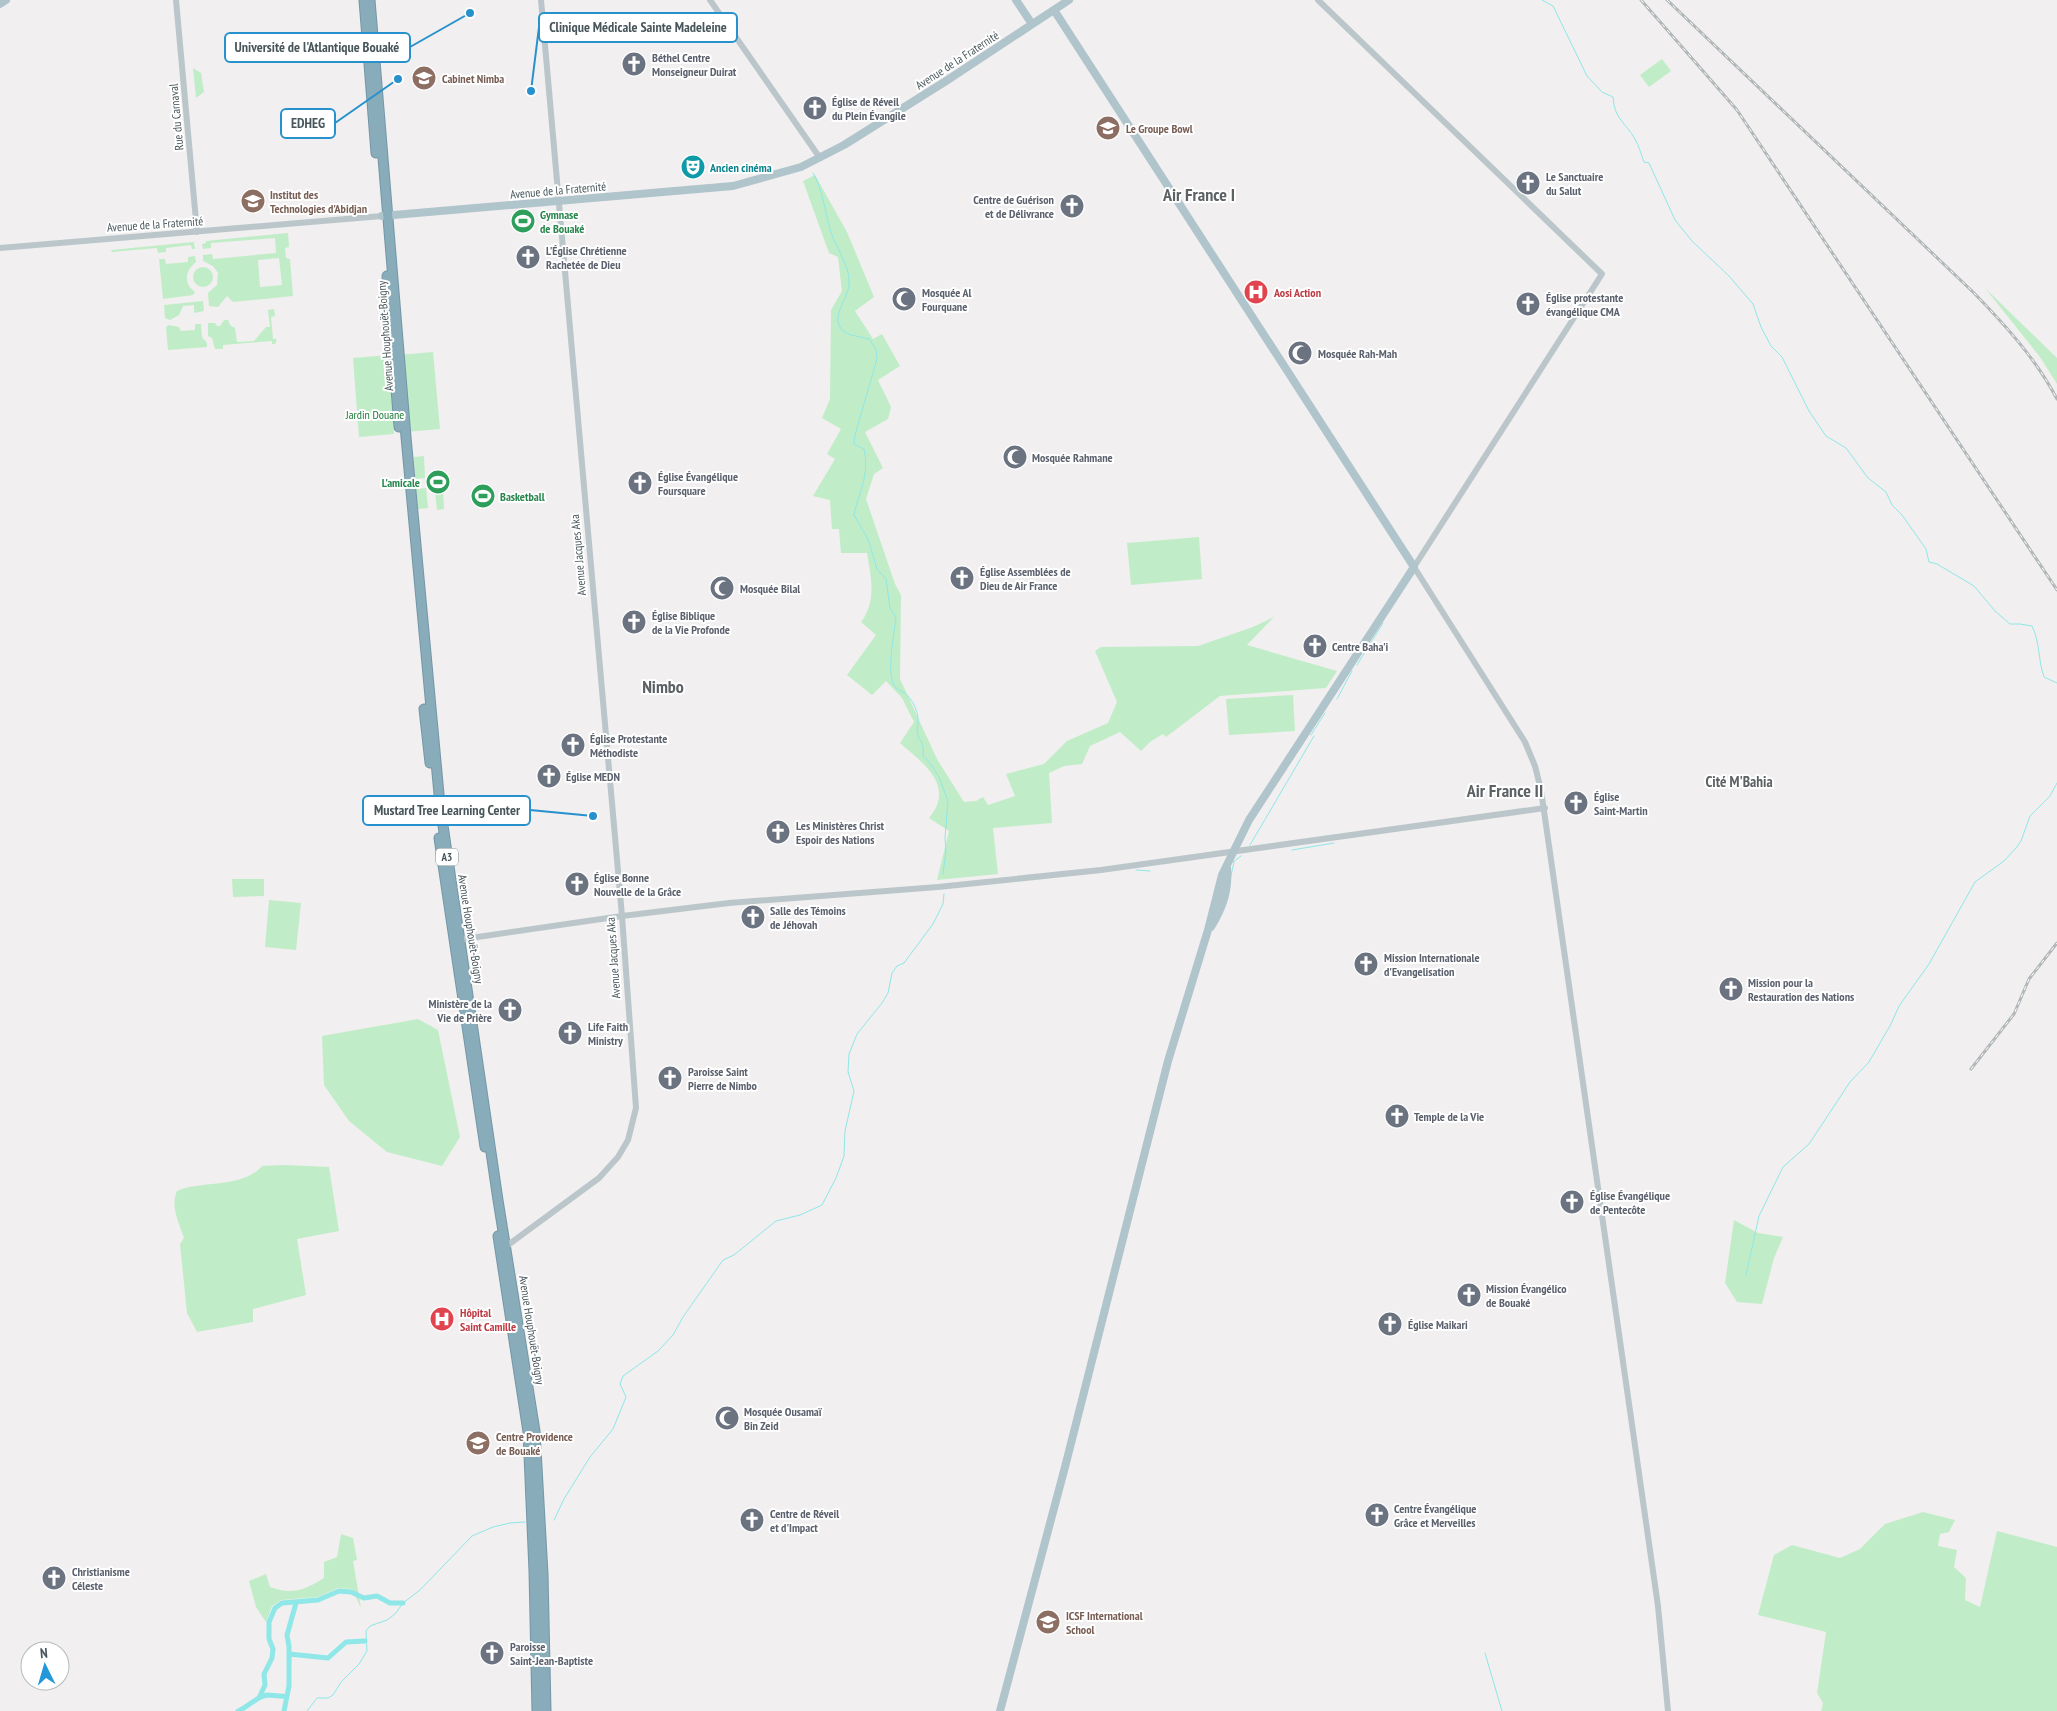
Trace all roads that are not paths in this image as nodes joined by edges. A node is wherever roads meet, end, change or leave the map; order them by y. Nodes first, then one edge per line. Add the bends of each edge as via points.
1 (6, 0) edge
2 (176, 0) edge
3 (364, 0) edge
4 (370, 0) edge
5 (541, 0) edge
6 (710, 0) edge
7 (1016, 0) edge
8 (1069, 0) edge
9 (1318, 0) edge
10 (0, 4) edge
11 (1054, 10) junction
12 (1032, 24) junction
13 (820, 158) junction
14 (559, 202) junction
15 (385, 216) junction
16 (197, 232) junction
17 (0, 248) edge
18 (1414, 567) junction
19 (1545, 808) junction
20 (1234, 853) junction
21 (622, 916) junction
22 (457, 940) junction
23 (503, 1248) junction
24 (537, 1711) edge
25 (546, 1711) edge
26 (1000, 1711) edge
27 (1668, 1711) edge

1 - 10 main road
2 - 16 street, Rue du Carnaval
3 - 15 highway, Avenue Houphouët-Boigny / A3
4 - 15 highway, Avenue Houphouët-Boigny / A3
5 - 14 street, Avenue Jacques Aka
6 - 13 street
7 - 12 main road
8 - 11 main road, Avenue de la Fraternité
9 - 18 street via 1602,274
11 - 12 main road, Avenue de la Fraternité
11 - 18 main road
12 - 13 main road, Avenue de la Fraternité
13 - 14 main road, Avenue de la Fraternité via 801,167 733,186
14 - 15 main road, Avenue de la Fraternité
14 - 21 street, Avenue Jacques Aka
15 - 16 street, Avenue de la Fraternité
15 - 22 highway, Avenue Houphouët-Boigny / A3 via 396,392 428,748
16 - 17 street, Avenue de la Fraternité
18 - 19 street via 1525,742 1535,766
18 - 20 main road via 1249,820
19 - 20 street
19 - 27 street via 1658,1606
20 - 21 street via 1068,874 728,903
20 - 26 main road via 1227,864 1224,902 1208,930 1168,1062
21 - 22 street
21 - 23 street, Avenue Jacques Aka via 636,1108 628,1140 599,1178
22 - 23 highway, Avenue Houphouët-Boigny / A3
23 - 24 highway, Avenue Houphouët-Boigny / A3 via 528,1432
23 - 25 highway, Avenue Houphouët-Boigny / A3 via 532,1402 538,1464

